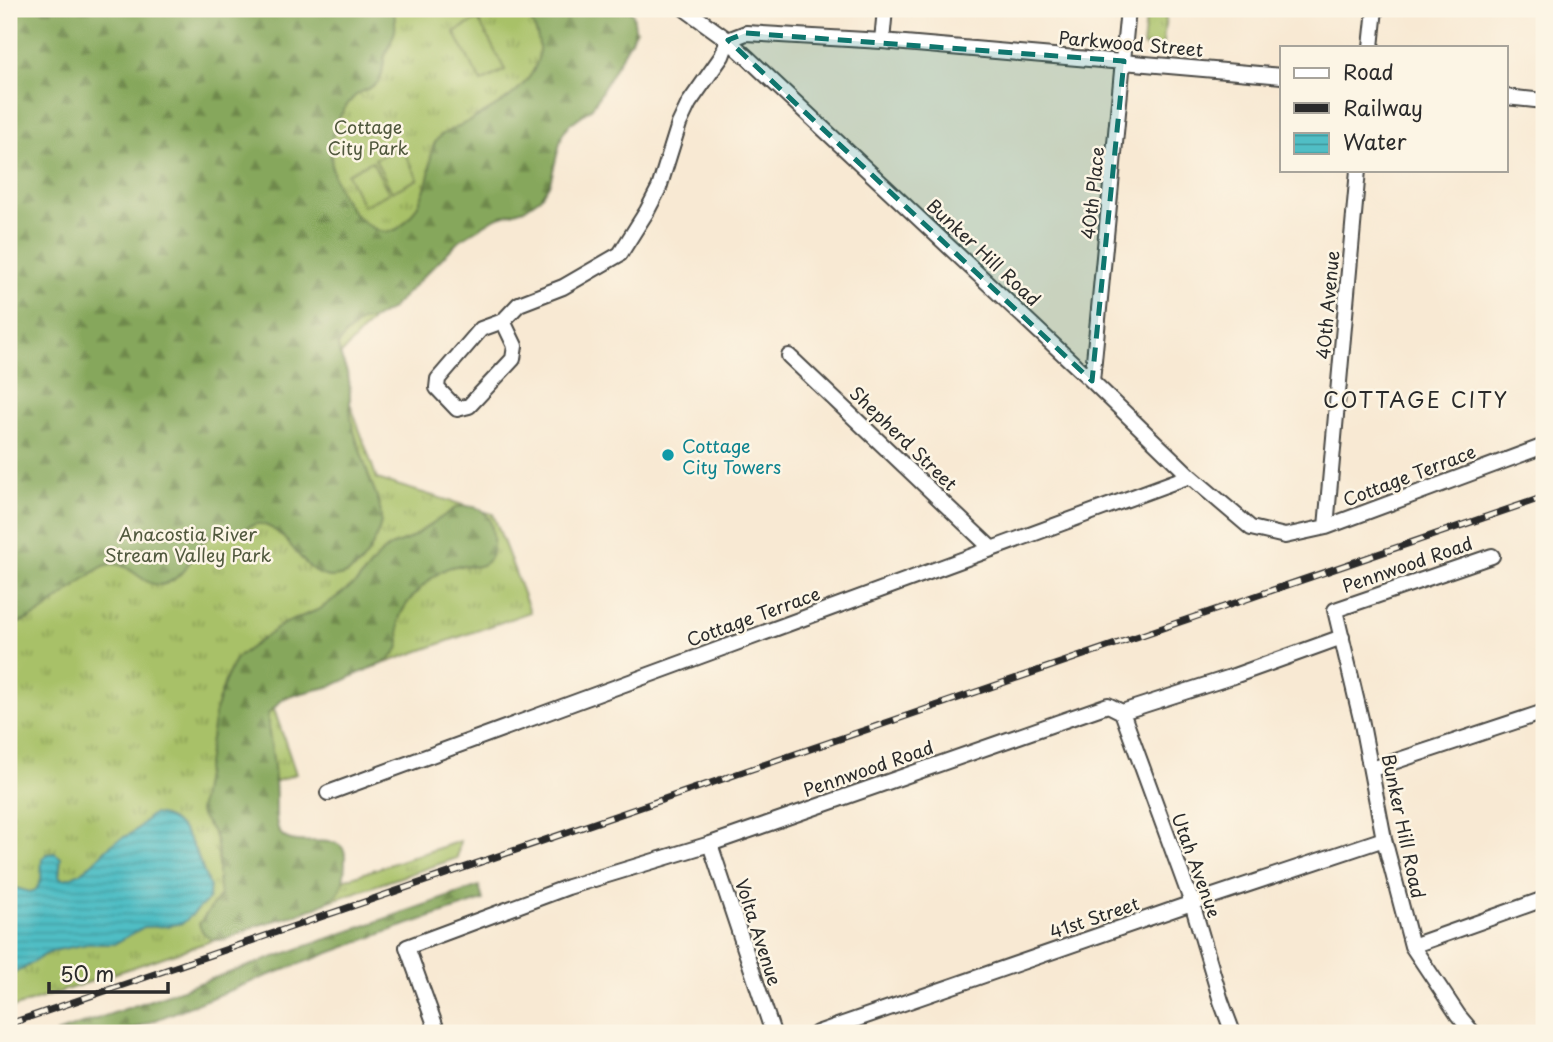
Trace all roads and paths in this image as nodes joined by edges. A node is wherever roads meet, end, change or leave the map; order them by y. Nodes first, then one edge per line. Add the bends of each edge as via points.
1 (685, 9) edge
2 (885, 9) edge
3 (1128, 9) edge
4 (1375, 9) edge
5 (727, 40) junction
6 (882, 41) junction
7 (1371, 46) edge
8 (1124, 61) junction
9 (1280, 76) edge
10 (1508, 97) edge
11 (1544, 101) edge
12 (1358, 172) edge
13 (503, 321) junction
14 (789, 356) dead end
15 (1092, 381) junction
16 (1544, 446) edge
17 (1190, 476) junction
18 (1326, 527) junction
19 (1285, 536) joint
20 (992, 548) junction
21 (1492, 556) dead end
22 (1335, 610) joint
23 (1342, 637) junction
24 (1122, 712) junction
25 (1544, 712) edge
26 (1372, 769) junction
27 (328, 793) dead end
28 (1384, 839) junction
29 (710, 844) junction
30 (1544, 899) edge
31 (1192, 903) junction
32 (1412, 946) junction
33 (438, 1033) edge
34 (773, 1033) edge
35 (817, 1033) edge
36 (1233, 1033) edge
37 (1473, 1033) edge

1 - 5 street, Bunker Hill Road
2 - 6 street
3 - 8 street, 40th Place
4 - 7 street
5 - 6 street, Parkwood Street via 746,33
5 - 13 street via 722,56 689,103 659,188 620,254 563,287 519,303
5 - 15 street, Bunker Hill Road
6 - 8 street, Parkwood Street
8 - 9 street, Parkwood Street
8 - 15 street, 40th Place
10 - 11 street
12 - 18 street, 40th Avenue
13 - 13 street via 481,329 438,379 437,388 457,409 470,406 513,359 515,346
14 - 20 street, Shepherd Street
15 - 17 street, Bunker Hill Road
16 - 18 street, Cottage Terrace
17 - 19 street, Bunker Hill Road via 1251,528
17 - 20 street, Cottage Terrace
18 - 19 street, Cottage Terrace
20 - 27 street, Cottage Terrace
21 - 22 street, Pennwood Road
22 - 23 street, Bunker Hill Road
23 - 24 street, Pennwood Road
23 - 26 street, Bunker Hill Road
24 - 29 street, Pennwood Road via 1108,705
24 - 31 street, Utah Avenue
25 - 26 street
26 - 28 street, Bunker Hill Road
28 - 31 street, 41st Street
28 - 32 street, Bunker Hill Road
29 - 33 street, Pennwood Road via 568,887 407,947
29 - 34 street, Volta Avenue
30 - 32 street
31 - 35 street, 41st Street
31 - 36 street, Utah Avenue
32 - 37 street, Bunker Hill Road

